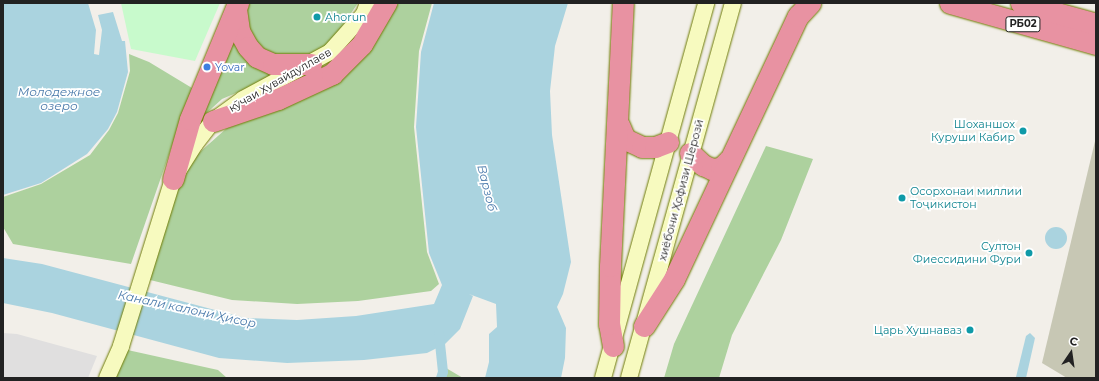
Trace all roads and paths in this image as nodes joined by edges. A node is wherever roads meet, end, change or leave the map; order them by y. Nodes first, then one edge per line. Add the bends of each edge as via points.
1 (368, 3) edge
2 (386, 3) edge
3 (623, 3) edge
4 (706, 3) edge
5 (733, 3) edge
6 (950, 3) edge
7 (1021, 3) edge
8 (237, 6) edge
9 (803, 7) edge
10 (1096, 24) edge
11 (1096, 44) edge
12 (311, 64) junction
13 (213, 121) junction
14 (619, 125) junction
15 (668, 142) junction
16 (690, 153) junction
17 (729, 160) junction
18 (173, 179) junction
19 (644, 326) junction
20 (613, 346) junction
21 (107, 378) edge
22 (603, 378) edge
23 (629, 378) edge

1 - 12 main road, кӯчаи Хувайдуллаев via 364,14 346,38
2 - 13 highway via 374,26 348,60 332,74 278,99
3 - 14 highway
4 - 15 main road
5 - 16 main road, хиёбони Ҳофизи Шерозӣ
6 - 11 highway, РБ02
7 - 10 highway, РБ02
8 - 12 highway via 239,31 257,57 273,64
8 - 18 highway via 190,120
9 - 17 highway
12 - 13 main road, кӯчаи Хувайдуллаев via 243,99
13 - 18 main road, кӯчаи Хувайдуллаев
14 - 15 highway via 625,139 642,147 655,147
14 - 20 highway via 614,156 609,307
15 - 20 main road
16 - 17 highway via 702,165 712,169 721,168
16 - 19 main road, хиёбони Ҳофизи Шерозӣ
17 - 19 highway via 721,183 674,279
18 - 21 main road, кӯчаи Хувайдуллаев via 121,346
19 - 23 main road, хиёбони Ҳофизи Шерозӣ
20 - 22 main road

